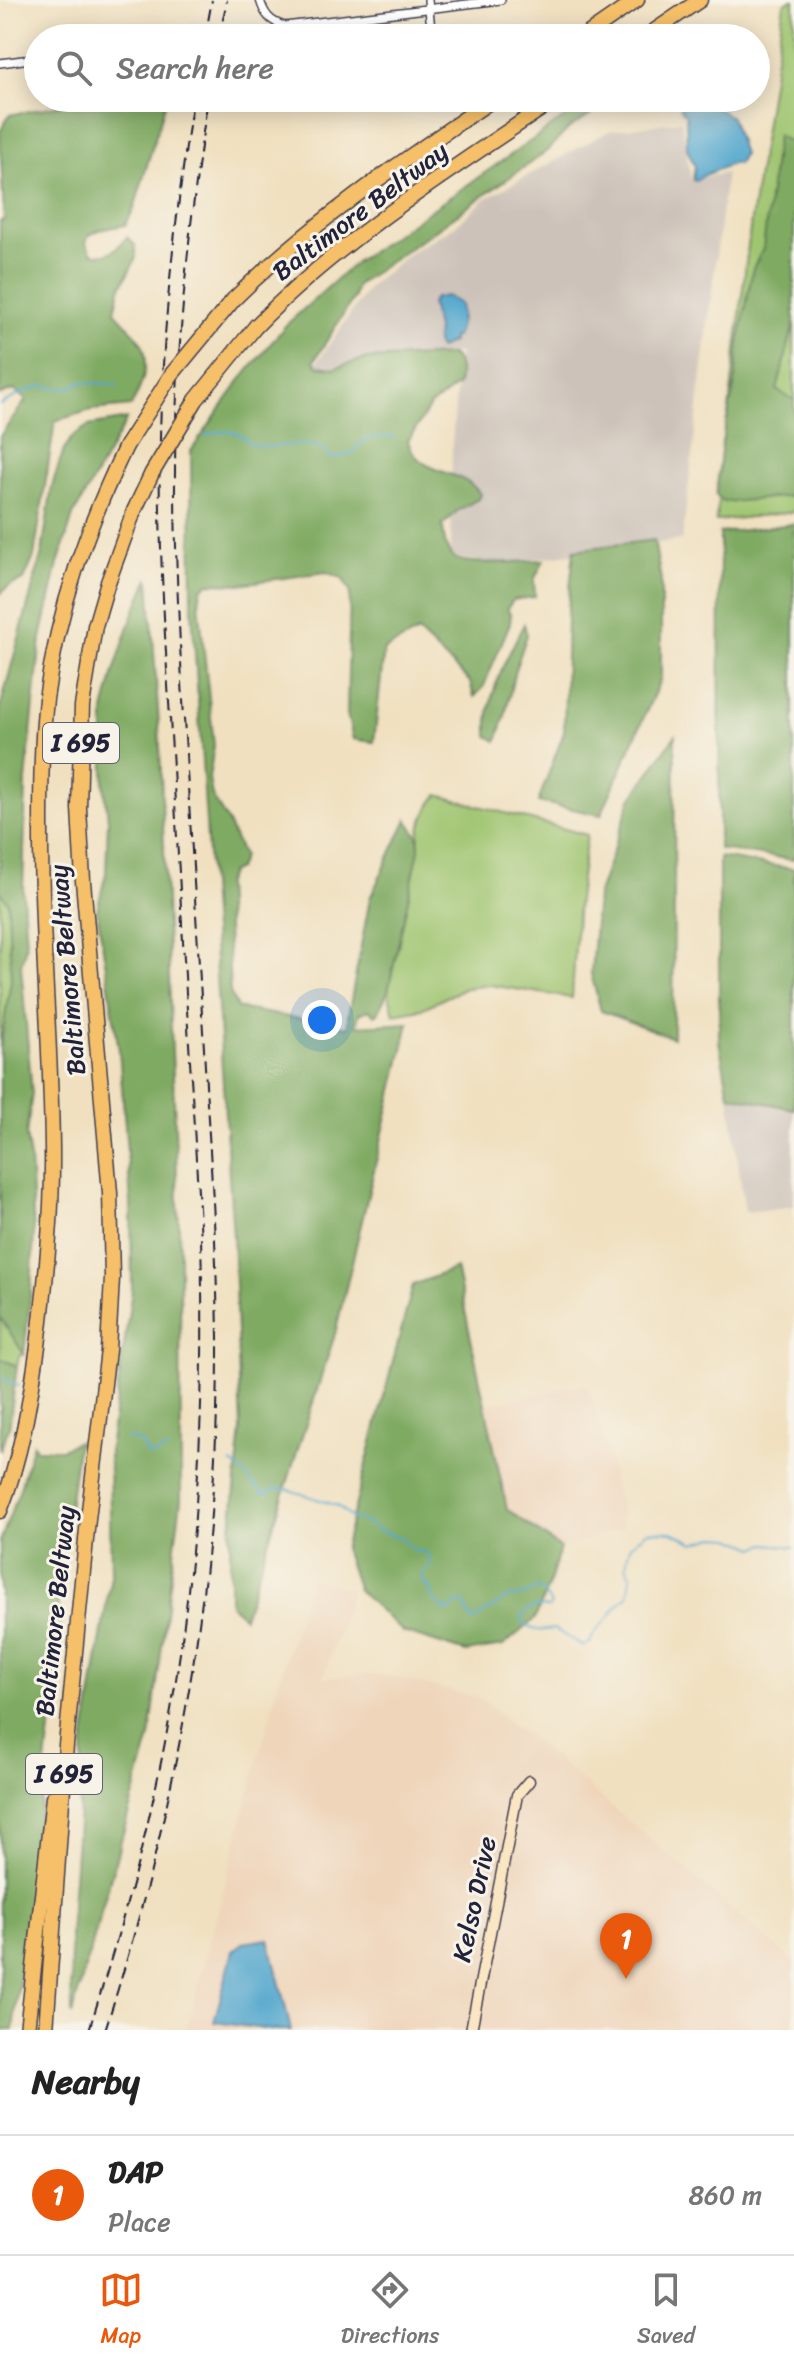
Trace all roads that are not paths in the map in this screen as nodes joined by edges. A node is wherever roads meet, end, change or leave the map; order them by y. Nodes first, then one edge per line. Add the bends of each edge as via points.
1 (260, 0) edge
2 (501, 0) edge
3 (637, 0) edge
4 (700, 0) edge
5 (428, 4) edge
6 (280, 24) edge
7 (303, 24) edge
8 (430, 24) edge
9 (602, 24) edge
10 (665, 24) edge
11 (24, 60) edge
12 (0, 63) edge
13 (475, 112) edge
14 (537, 112) edge
15 (0, 1511) edge
16 (88, 1519) junction
17 (529, 1781) dead end
18 (27, 2030) edge
19 (46, 2030) edge
20 (471, 2030) edge

1 - 6 street via 271,20
2 - 5 street
3 - 9 highway
4 - 10 highway
5 - 7 street
5 - 8 street
11 - 12 street
13 - 15 highway, Baltimore Beltway / I 695, bridge via 302,236 234,299 172,374 126,446 74,569 62,610 41,756 52,1145 44,1302 17,1460
14 - 16 highway, Baltimore Beltway / I 695, bridge via 372,226 256,326 196,400 152,473 107,585 82,706 80,758 83,881 112,1231 109,1336
16 - 18 highway
16 - 19 highway, Baltimore Beltway / I 695
17 - 20 street, Kelso Drive via 517,1795

